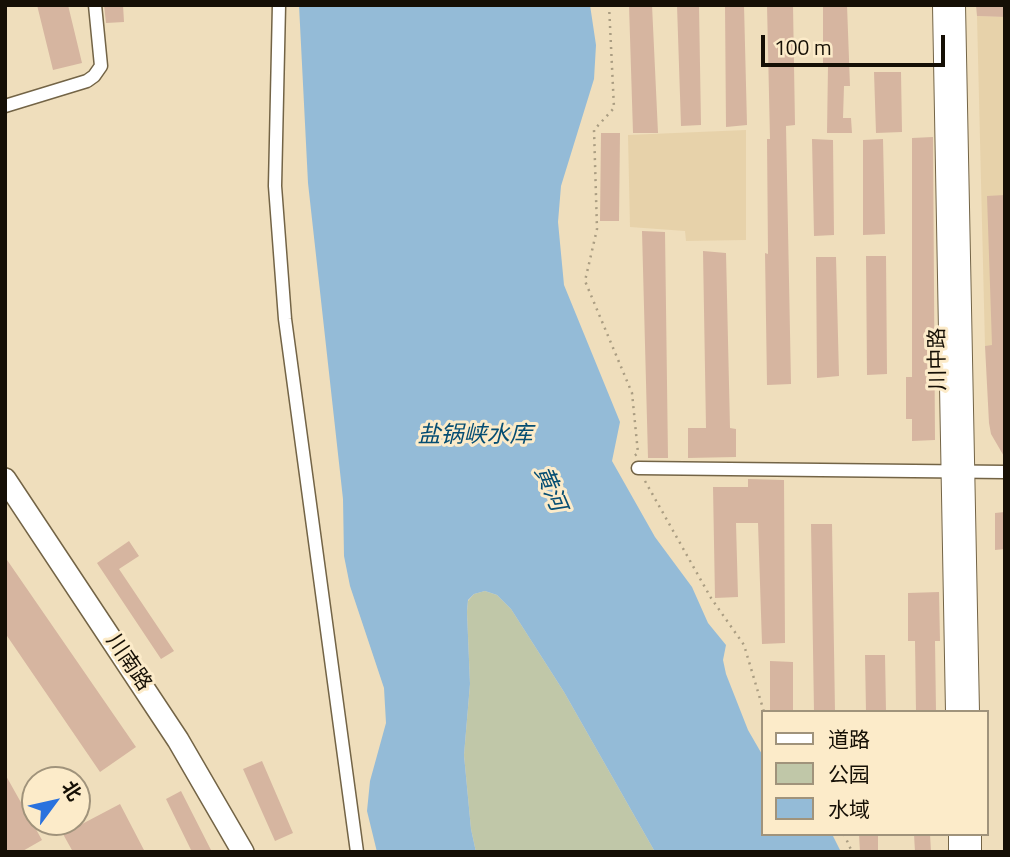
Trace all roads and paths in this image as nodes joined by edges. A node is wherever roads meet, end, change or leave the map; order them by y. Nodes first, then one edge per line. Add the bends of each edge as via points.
1 (95, 5) edge
2 (279, 5) edge
3 (609, 5) edge
4 (942, 5) edge
5 (956, 5) edge
6 (5, 106) edge
7 (638, 468) junction
8 (1005, 472) edge
9 (957, 473) junction
10 (5, 480) edge
11 (763, 710) edge
12 (955, 710) edge
13 (970, 710) edge
14 (845, 836) edge
15 (243, 852) edge
16 (358, 852) edge
17 (852, 852) edge

1 - 6 street via 101,66 94,76
2 - 16 street via 275,186 285,319
3 - 7 path via 614,108 594,130 597,229 585,281 632,393 638,453 632,458
4 - 9 street, 川中路
5 - 9 street, 川中路
7 - 9 street
7 - 11 path via 704,587 744,645
8 - 9 street
9 - 12 street, 川中路
9 - 13 street, 川中路
10 - 15 main road, 川南路 via 178,740
14 - 17 path

